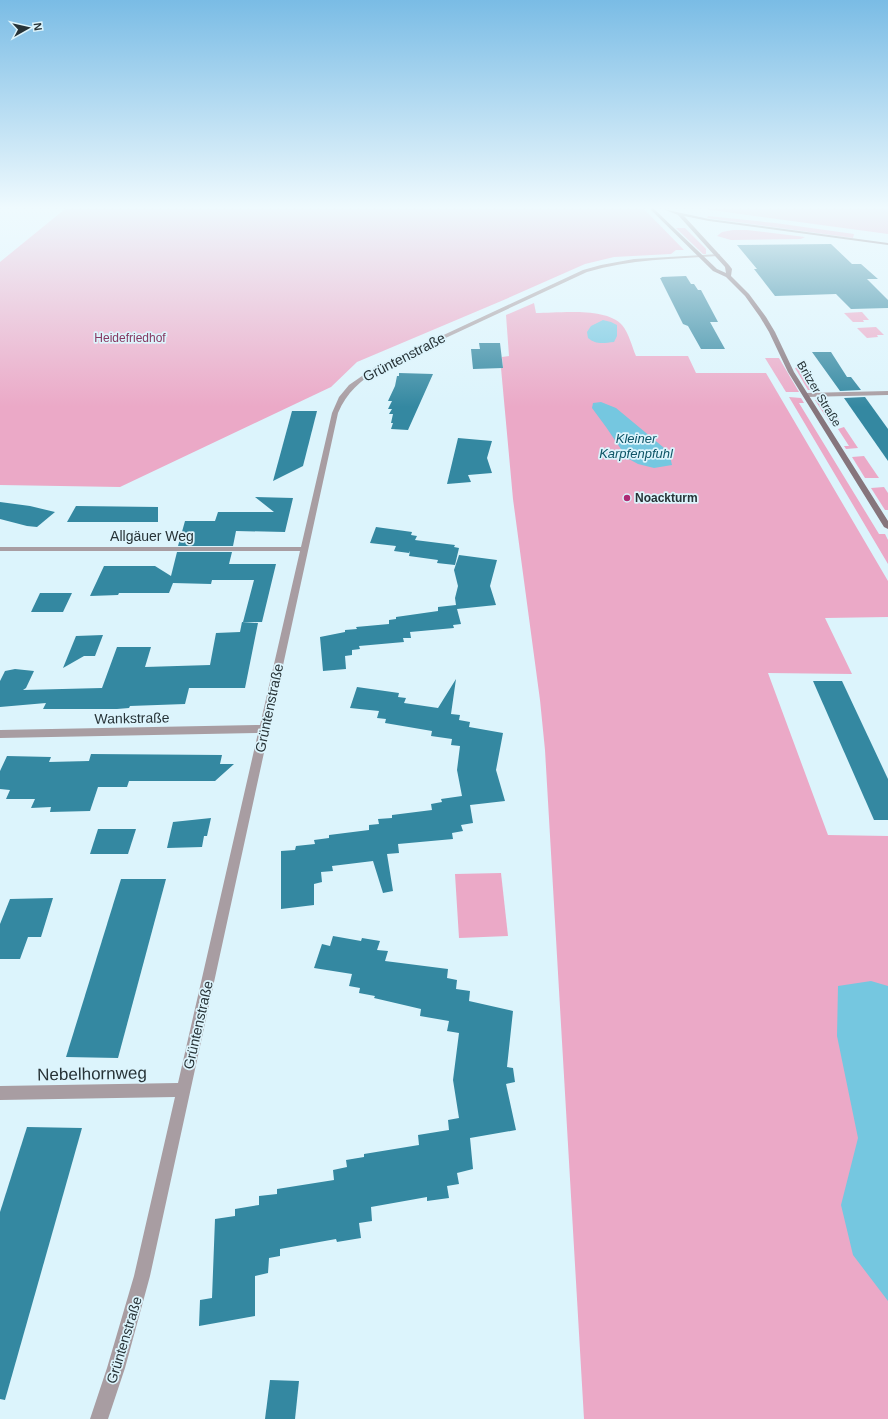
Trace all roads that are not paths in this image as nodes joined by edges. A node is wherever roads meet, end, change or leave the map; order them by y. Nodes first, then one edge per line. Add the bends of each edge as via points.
1 (576, 275) edge
2 (728, 276) edge
3 (888, 393) edge
4 (806, 395) junction
5 (888, 527) edge
6 (0, 549) edge
7 (304, 549) junction
8 (264, 729) junction
9 (0, 734) edge
10 (184, 1090) junction
11 (0, 1093) edge
12 (99, 1419) edge

1 - 7 street, Grüntenstraße via 377,368 350,385 335,413
2 - 4 main road, Britzer Straße via 763,316 791,372
3 - 4 street
4 - 5 main road, Britzer Straße
6 - 7 street, Allgäuer Weg
7 - 8 street, Grüntenstraße
8 - 9 street, Wankstraße
8 - 10 street, Grüntenstraße
10 - 11 street, Nebelhornweg
10 - 12 street, Grüntenstraße via 142,1276

